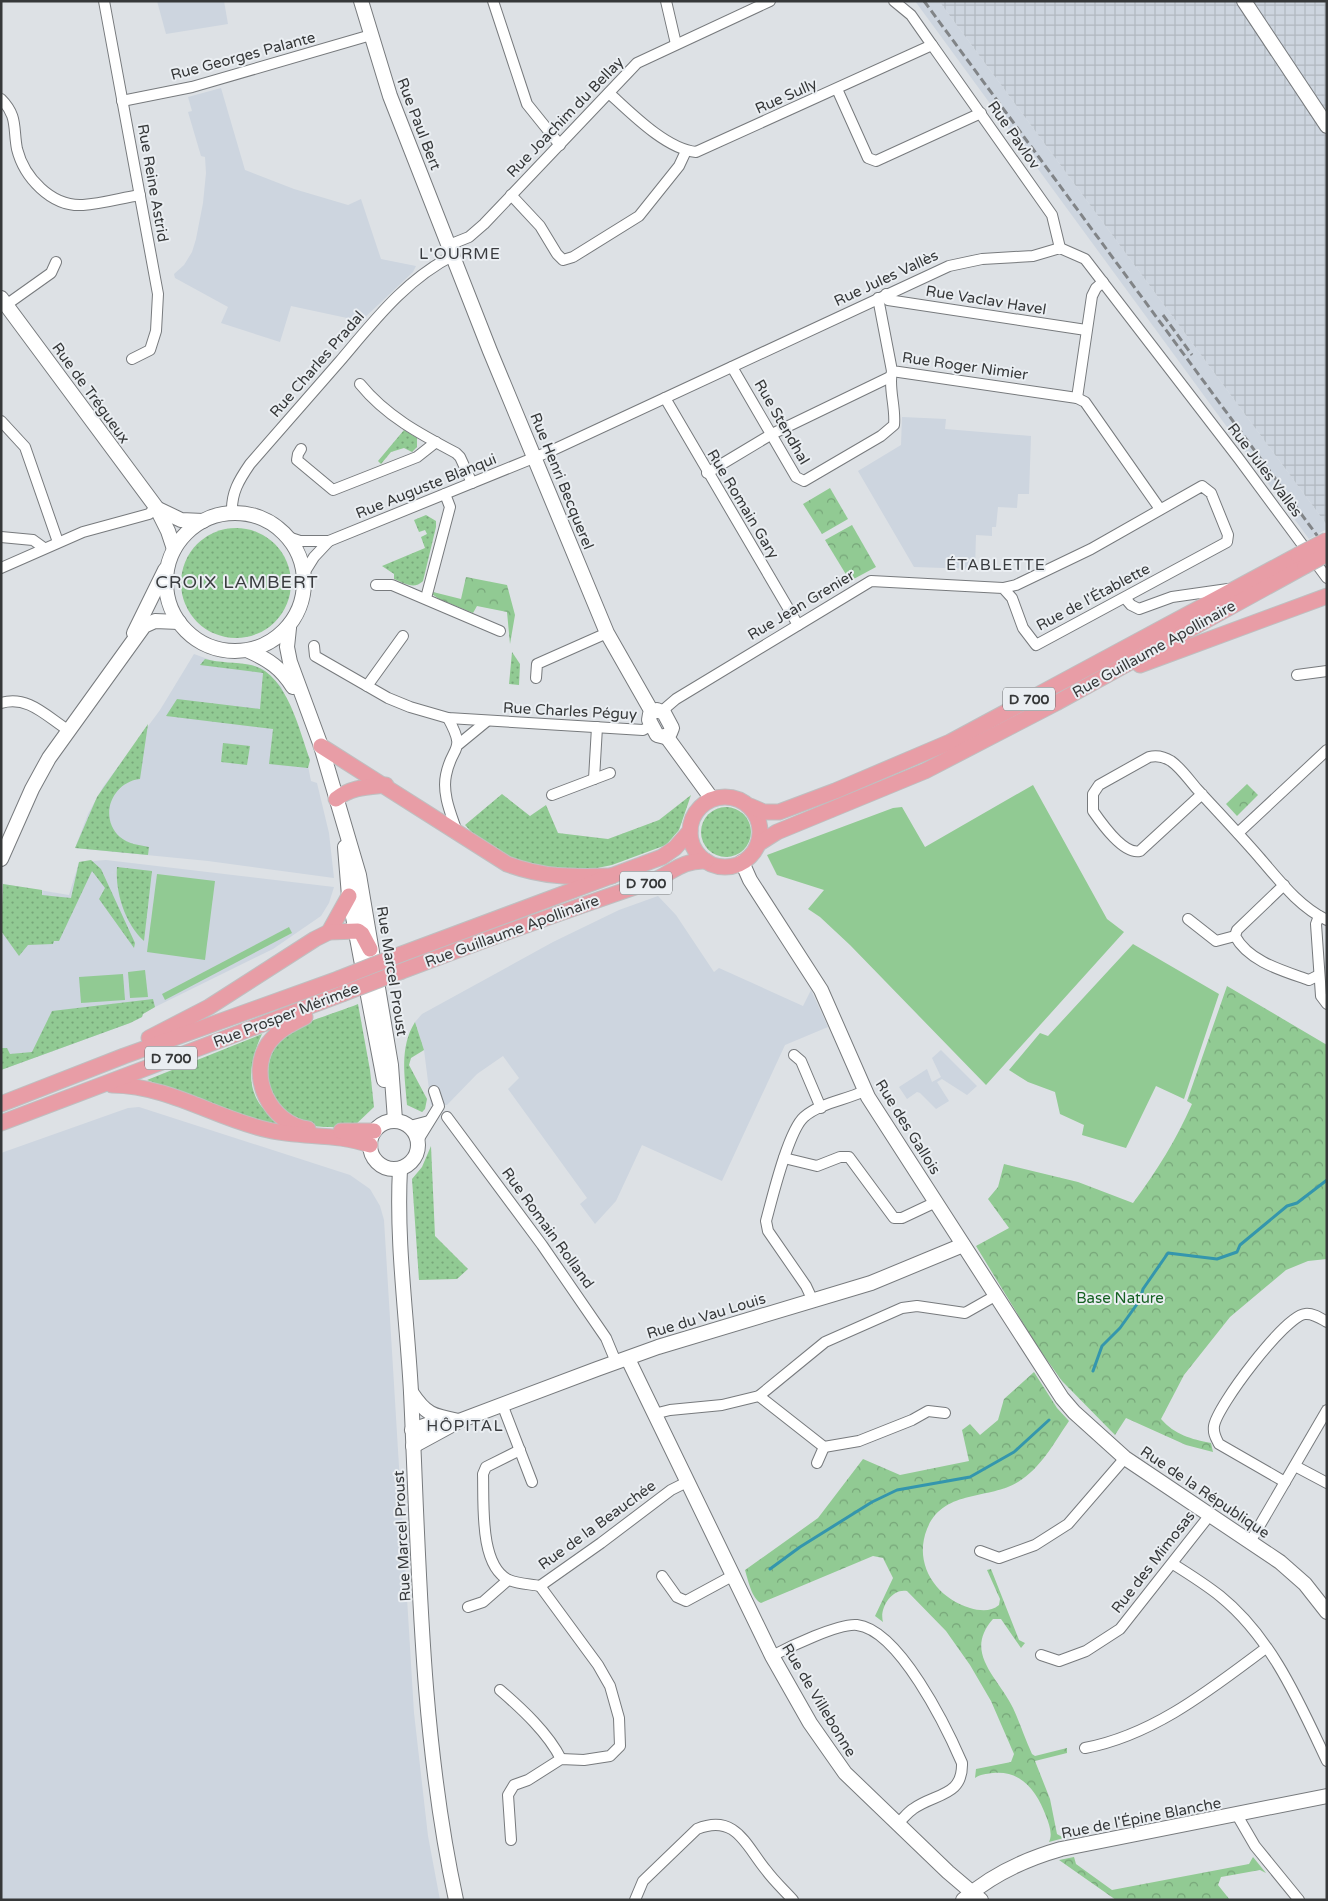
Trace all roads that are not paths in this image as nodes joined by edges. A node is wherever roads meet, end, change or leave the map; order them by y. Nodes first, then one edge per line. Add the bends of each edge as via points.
1 (104, 1) edge
2 (361, 1) edge
3 (493, 1) edge
4 (666, 1) edge
5 (770, 1) edge
6 (894, 1) edge
7 (1244, 1) edge
8 (371, 35) junction
9 (676, 44) junction
10 (932, 45) junction
11 (837, 89) junction
12 (609, 93) junction
13 (1, 99) edge
14 (122, 101) junction
15 (981, 113) junction
16 (1327, 126) edge
17 (560, 144) junction
18 (686, 151) junction
19 (140, 195) junction
20 (511, 195) junction
21 (1060, 248) junction
22 (452, 250) junction
23 (56, 262) dead end
24 (1103, 282) junction
25 (882, 296) junction
26 (4, 301) edge
27 (1086, 330) junction
28 (132, 359) dead end
29 (732, 367) junction
30 (891, 374) junction
31 (360, 384) dead end
32 (665, 398) junction
33 (1077, 398) junction
34 (1, 421) edge
35 (772, 434) junction
36 (436, 442) junction
37 (301, 449) dead end
38 (535, 458) junction
39 (707, 473) junction
40 (472, 484) junction
41 (445, 494) junction
42 (156, 508) junction
43 (1160, 509) junction
44 (232, 513) junction
45 (203, 521) junction
46 (1, 537) edge
47 (288, 537) junction
48 (1327, 540) edge
49 (329, 541) junction
50 (58, 542) junction
51 (44, 548) junction
52 (1327, 554) edge
53 (172, 555) junction
54 (1302, 560) junction
55 (1, 568) edge
56 (304, 573) junction
57 (1327, 578) edge
58 (376, 585) dead end
59 (1003, 588) junction
60 (1237, 588) junction
61 (1327, 596) edge
62 (426, 598) junction
63 (1125, 598) junction
64 (178, 622) junction
65 (798, 625) junction
66 (288, 628) junction
67 (500, 631) dead end
68 (607, 633) junction
69 (403, 636) dead end
70 (314, 646) dead end
71 (249, 651) junction
72 (122, 659) junction
73 (1327, 671) edge
74 (1297, 675) dead end
75 (536, 678) dead end
76 (1094, 682) junction
77 (367, 686) junction
78 (303, 702) junction
79 (1, 703) edge
80 (655, 716) junction
81 (448, 718) junction
82 (487, 722) junction
83 (597, 727) junction
84 (68, 730) junction
85 (459, 744) junction
86 (321, 746) junction
87 (1327, 750) edge
88 (610, 773) dead end
89 (594, 779) junction
90 (386, 785) junction
91 (1202, 794) junction
92 (552, 795) dead end
93 (336, 799) junction
94 (712, 799) junction
95 (750, 806) junction
96 (344, 829) junction
97 (690, 831) junction
98 (457, 832) junction
99 (1238, 833) junction
100 (758, 844) junction
101 (1, 859) edge
102 (706, 861) junction
103 (742, 862) junction
104 (612, 876) junction
105 (1284, 885) junction
106 (349, 896) junction
107 (1323, 918) edge
108 (1188, 919) dead end
109 (355, 930) junction
110 (329, 932) junction
111 (1235, 936) junction
112 (370, 949) junction
113 (399, 955) joint
114 (403, 975) joint
115 (1319, 975) junction
116 (343, 998) junction
117 (1327, 1004) edge
118 (794, 1055) dead end
119 (124, 1056) junction
120 (103, 1085) junction
121 (434, 1091) dead end
122 (864, 1091) junction
123 (1, 1104) edge
124 (821, 1108) junction
125 (447, 1117) dead end
126 (428, 1120) junction
127 (1, 1123) edge
128 (410, 1126) junction
129 (381, 1129) junction
130 (418, 1140) junction
131 (784, 1158) junction
132 (400, 1169) junction
133 (936, 1202) junction
134 (964, 1245) junction
135 (995, 1296) junction
136 (813, 1301) junction
137 (1327, 1322) edge
138 (622, 1360) junction
139 (411, 1391) junction
140 (759, 1396) junction
141 (1064, 1400) joint
142 (502, 1404) junction
143 (1327, 1410) edge
144 (945, 1412) dead end
145 (654, 1414) junction
146 (459, 1421) junction
147 (412, 1430) junction
148 (413, 1446) junction
149 (824, 1448) junction
150 (520, 1450) junction
151 (1125, 1458) junction
152 (817, 1463) dead end
153 (1295, 1466) junction
154 (532, 1482) dead end
155 (688, 1482) junction
156 (1285, 1482) junction
157 (1327, 1483) edge
158 (1209, 1516) junction
159 (1250, 1542) junction
160 (980, 1551) dead end
161 (1173, 1564) junction
162 (662, 1576) dead end
163 (736, 1579) junction
164 (508, 1580) junction
165 (540, 1586) junction
166 (468, 1607) dead end
167 (1327, 1612) edge
168 (1266, 1648) junction
169 (1041, 1655) dead end
170 (772, 1656) junction
171 (500, 1690) dead end
172 (1085, 1748) dead end
173 (561, 1759) junction
174 (1327, 1761) edge
175 (1327, 1796) edge
176 (1237, 1816) junction
177 (898, 1823) junction
178 (511, 1840) dead end
179 (972, 1898) edge
180 (456, 1900) edge
181 (635, 1900) edge
182 (793, 1900) edge
183 (1299, 1900) edge

1 - 14 street, Rue Reine Astrid
2 - 8 main road, Rue Paul Bert
3 - 17 street via 527,104
4 - 9 street
5 - 9 street, Rue Joachim du Bellay
6 - 10 street via 908,11
7 - 16 main road
8 - 14 street, Rue Georges Palante via 192,87
8 - 22 main road, Rue Paul Bert via 390,96
9 - 12 street, Rue Joachim du Bellay via 637,63
10 - 11 street, Rue Sully
10 - 15 street, Rue Pavlov
11 - 15 street via 868,158 876,161
11 - 18 street, Rue Sully via 703,150
12 - 17 street, Rue Joachim du Bellay
12 - 18 street via 644,125
13 - 19 street via 14,118 22,165 32,180 49,195 81,205
14 - 19 street, Rue Reine Astrid
15 - 21 street, Rue Pavlov via 1052,215
17 - 20 street, Rue Joachim du Bellay
18 - 20 street via 679,166 639,216 563,260 540,226
19 - 28 street, Rue Reine Astrid via 158,294 158,315 150,350
20 - 22 street, Rue Joachim du Bellay
21 - 24 street, Rue Jules Vallès via 1085,259
21 - 25 street, Rue Jules Vallès via 1033,256 982,259 949,266
22 - 38 main road, Rue Henri Becquerel
22 - 44 street, Rue Charles Pradal via 378,316 246,470 231,498
23 - 26 street via 51,273
24 - 27 street via 1092,296
24 - 57 street, Rue Jules Vallès
25 - 27 street, Rue Vaclav Havel via 888,300
25 - 29 street, Rue Jules Vallès
25 - 30 street, Rue Roger Nimier
26 - 42 main road, Rue de Trégueux
27 - 33 street
29 - 32 street, Rue Jules Vallès
29 - 35 street, Rue Stendhal
30 - 33 street, Rue Roger Nimier
30 - 35 street
30 - 35 street, Rue Stendhal via 894,425 804,481 796,477
31 - 36 street via 393,417
32 - 38 street, Rue Jules Vallès
32 - 39 street, Rue Romain Gary
33 - 43 street via 1085,402
34 - 50 street via 25,447
35 - 39 street
36 - 37 street via 418,457 333,490 297,460
36 - 40 street via 460,457
38 - 40 street, Rue Auguste Blanqui
38 - 68 main road, Rue Henri Becquerel
39 - 65 street, Rue Romain Gary
40 - 41 street, Rue Auguste Blanqui
41 - 49 street, Rue Auguste Blanqui
41 - 62 street via 450,507
42 - 45 main road, Rue de Trégueux via 180,520
42 - 50 street via 149,514
42 - 53 main road, Rue de Trégueux via 168,531
43 - 59 street, Rue de l'Établette via 1091,549 1016,585
43 - 63 street, Rue de l'Établette via 1202,486 1211,492 1225,525 1228,542
44 - 45 main road
44 - 47 main road via 253,515 272,523
45 - 53 main road via 186,533
46 - 51 street via 33,540
47 - 49 street, Rue Auguste Blanqui via 300,542
47 - 56 main road via 299,554
48 - 54 main road, D 700, bridge
49 - 56 street, Rue Auguste Blanqui
50 - 51 street
51 - 55 street
52 - 54 main road, D 700, bridge
53 - 64 main road via 167,588 169,603
53 - 72 main road
54 - 60 main road, Rue Guillaume Apollinaire / D 700
54 - 76 main road, Rue Guillaume Apollinaire / D 700
56 - 66 main road via 303,600
58 - 62 street via 392,585
59 - 63 street, Rue de l'Établette via 1012,598 1023,628 1036,645
59 - 65 street, Rue Jean Grenier via 871,581
60 - 63 street via 1172,597 1139,610
60 - 95 main road, Rue Guillaume Apollinaire / D 700 via 950,742 779,812 764,812
61 - 76 main road
62 - 67 street
64 - 71 main road via 205,644 221,650
64 - 72 main road via 155,622 144,626
65 - 80 street, Rue Jean Grenier via 676,699
66 - 71 main road via 272,642
66 - 78 main road, Rue Marcel Proust via 288,654
68 - 75 street via 537,664
68 - 80 main road, Rue Henri Becquerel
69 - 77 street
70 - 77 street, Rue Charles Péguy via 315,656
71 - 78 main road, Rue Marcel Proust via 282,670
72 - 84 main road
73 - 74 street
76 - 100 main road, Rue Guillaume Apollinaire / D 700 via 925,771 777,832
77 - 81 street, Rue Charles Péguy via 410,707
78 - 86 main road, Rue Marcel Proust
79 - 84 street via 11,700 29,704
80 - 83 street, Rue Charles Péguy via 643,730
80 - 94 main road via 657,735 666,736
81 - 82 street, Rue Charles Péguy
81 - 85 street via 458,735
82 - 83 street, Rue Charles Péguy
82 - 85 street, Rue Charles Péguy
83 - 89 street
84 - 101 main road via 36,781
85 - 98 street, Rue Charles Péguy via 446,775 446,800
86 - 90 main road
86 - 93 main road, Rue Marcel Proust
87 - 99 street
88 - 89 street
89 - 92 street
90 - 93 main road via 358,788
90 - 98 main road
91 - 91 street via 1172,762 1158,755 1099,785 1093,794 1093,811 1124,848 1135,852 1140,851
91 - 99 street
93 - 96 main road, Rue Marcel Proust
94 - 95 main road via 732,797
94 - 97 main road via 696,812
95 - 100 main road via 760,824
96 - 106 main road, Rue Marcel Proust
96 - 112 main road, Rue Marcel Proust via 359,875
97 - 102 main road via 697,853
97 - 104 main road, Rue Guillaume Apollinaire / D 700 via 662,857
98 - 104 main road via 507,864 530,873
99 - 105 street
100 - 103 main road
102 - 103 main road via 724,867
102 - 114 main road, Rue Guillaume Apollinaire / D 700 via 684,863 656,880 485,940
103 - 122 main road, Rue des Gallois via 750,880 821,990
104 - 113 main road, Rue Guillaume Apollinaire / D 700
105 - 107 street via 1306,907
105 - 111 street via 1237,930
106 - 109 main road, Rue Marcel Proust
106 - 110 main road
107 - 115 street via 1316,924
108 - 111 street via 1216,941
109 - 110 main road
109 - 112 main road via 362,934
109 - 129 main road, Rue Marcel Proust via 384,1077
110 - 119 main road via 209,1007 134,1046
111 - 115 street via 1246,950 1264,962 1309,980
112 - 129 main road, Rue Marcel Proust via 391,1065
113 - 119 main road, Rue Prosper Mérimée / D 700, bridge
114 - 116 main road, Rue Prosper Mérimée / D 700, bridge
115 - 117 street via 1321,996
116 - 120 main road, Rue Prosper Mérimée / D 700
116 - 129 main road via 287,1025 276,1034 261,1064 262,1083 268,1102 290,1124 316,1130
118 - 124 street via 801,1061
119 - 123 main road, Rue Prosper Mérimée / D 700
120 - 127 main road, Rue Prosper Mérimée / D 700
120 - 129 main road via 131,1086 167,1094 268,1130 352,1138
121 - 126 street via 439,1106
122 - 124 street
122 - 133 main road, Rue des Gallois
124 - 131 street via 801,1121
125 - 138 street, Rue Romain Rolland
126 - 128 street
126 - 130 street
128 - 129 main road
128 - 130 main road
129 - 132 main road via 375,1160 387,1168
130 - 132 main road via 416,1156
131 - 133 street via 817,1166 849,1156 894,1218 902,1218
131 - 136 street via 766,1221 768,1231
132 - 139 main road, Rue Marcel Proust via 403,1282
133 - 134 main road, Rue des Gallois
134 - 135 main road, Rue des Gallois
134 - 136 main road, Rue du Vau Louis via 879,1280
135 - 140 street via 965,1313 910,1306 885,1315 818,1346
135 - 141 main road, Rue des Gallois
136 - 138 main road, Rue du Vau Louis
137 - 156 street via 1315,1315 1295,1317 1260,1354 1214,1424 1214,1435 1219,1444
138 - 142 main road, Rue du Vau Louis
138 - 145 main road, Rue Romain Rolland
139 - 146 main road via 432,1416
139 - 147 main road, Rue Marcel Proust
140 - 145 street via 722,1405
140 - 149 street
141 - 151 main road, Rue de la République
142 - 146 main road, Rue du Vau Louis
142 - 150 street
143 - 153 street
144 - 149 street via 928,1411 860,1440
145 - 155 main road, Rue Romain Rolland
146 - 147 main road, Rue du Vau Louis via 432,1423
146 - 148 main road, Rue du Vau Louis
147 - 148 main road, Rue Marcel Proust
148 - 180 main road, Rue Marcel Proust via 432,1749
149 - 152 street
150 - 154 street
150 - 164 street via 486,1468 483,1474 488,1553 493,1565
151 - 158 main road, Rue de la République
151 - 160 street via 1068,1524 1044,1540 999,1558
153 - 156 street
153 - 157 street
155 - 163 main road, Rue Romain Rolland
155 - 165 street, Rue de la Beauchée via 671,1490
156 - 159 street
158 - 159 main road, Rue de la République
158 - 161 street, Rue des Mimosas
159 - 167 main road, Rue de la République via 1306,1584
161 - 168 street via 1221,1597
161 - 169 street, Rue des Mimosas via 1120,1629 1086,1651 1059,1661
162 - 163 street via 678,1597 686,1601
163 - 170 main road, Rue de Villebonne
164 - 165 street
164 - 166 street via 483,1602
165 - 173 street, Rue de la Beauchée via 598,1665 616,1700 620,1718 620,1746 610,1756
168 - 172 street via 1196,1700 1161,1720 1105,1744
168 - 174 street via 1282,1669
170 - 177 main road, Rue de Villebonne via 810,1723 845,1773
170 - 177 street via 840,1627 855,1624 870,1628 888,1644 921,1684 962,1763 962,1776 954,1789 913,1809
171 - 173 street via 555,1747
173 - 178 street via 514,1785 508,1795
175 - 176 main road, Rue de l'Épine Blanche
176 - 179 main road, Rue de l'Épine Blanche via 1038,1856 993,1878
176 - 183 street via 1255,1846
177 - 179 main road, Rue de Villebonne
181 - 182 street via 643,1882 697,1829 718,1824 741,1836 766,1871

